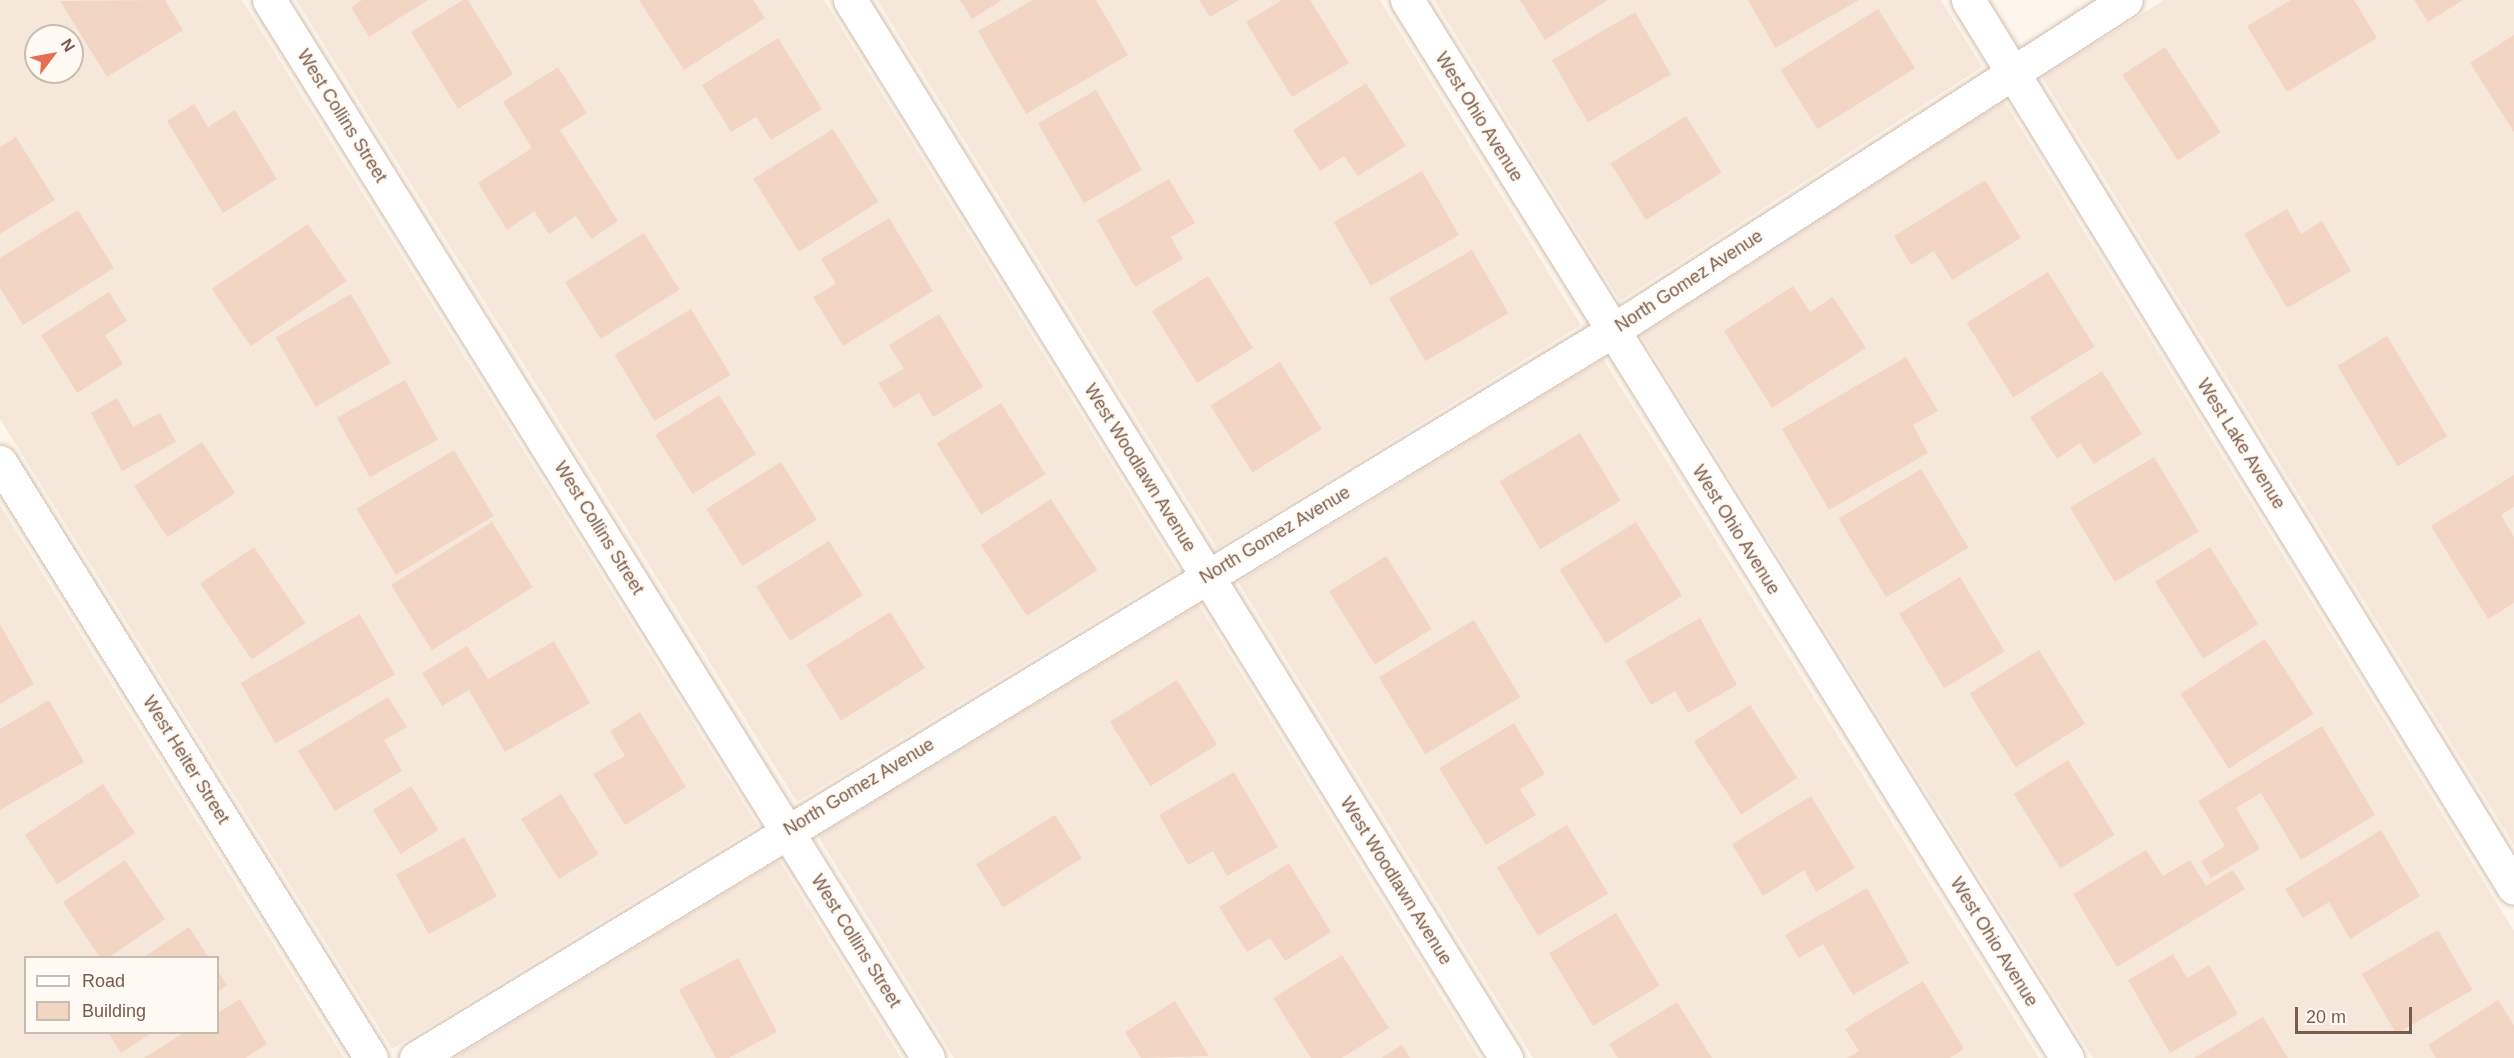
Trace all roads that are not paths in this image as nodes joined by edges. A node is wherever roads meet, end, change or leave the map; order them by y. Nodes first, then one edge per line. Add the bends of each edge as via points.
1 (269, 0) edge
2 (850, 0) edge
3 (1407, 0) edge
4 (1968, 0) edge
5 (2126, 0) edge
6 (2012, 72) junction
7 (1612, 331) junction
8 (0, 462) edge
9 (1208, 576) junction
10 (788, 831) junction
11 (2514, 888) edge
12 (371, 1058) edge
13 (416, 1058) edge
14 (927, 1058) edge
15 (1506, 1058) edge
16 (2067, 1058) edge

1 - 10 street, West Collins Street
2 - 9 street, West Woodlawn Avenue
3 - 7 street, West Ohio Avenue
4 - 6 street, West Lake Avenue
5 - 6 street, North Gomez Avenue
6 - 7 street, North Gomez Avenue
6 - 11 street, West Lake Avenue
7 - 9 street, North Gomez Avenue
7 - 16 street, West Ohio Avenue
8 - 12 street, West Heiter Street
9 - 10 street, North Gomez Avenue
9 - 15 street, West Woodlawn Avenue
10 - 13 street, North Gomez Avenue
10 - 14 street, West Collins Street

